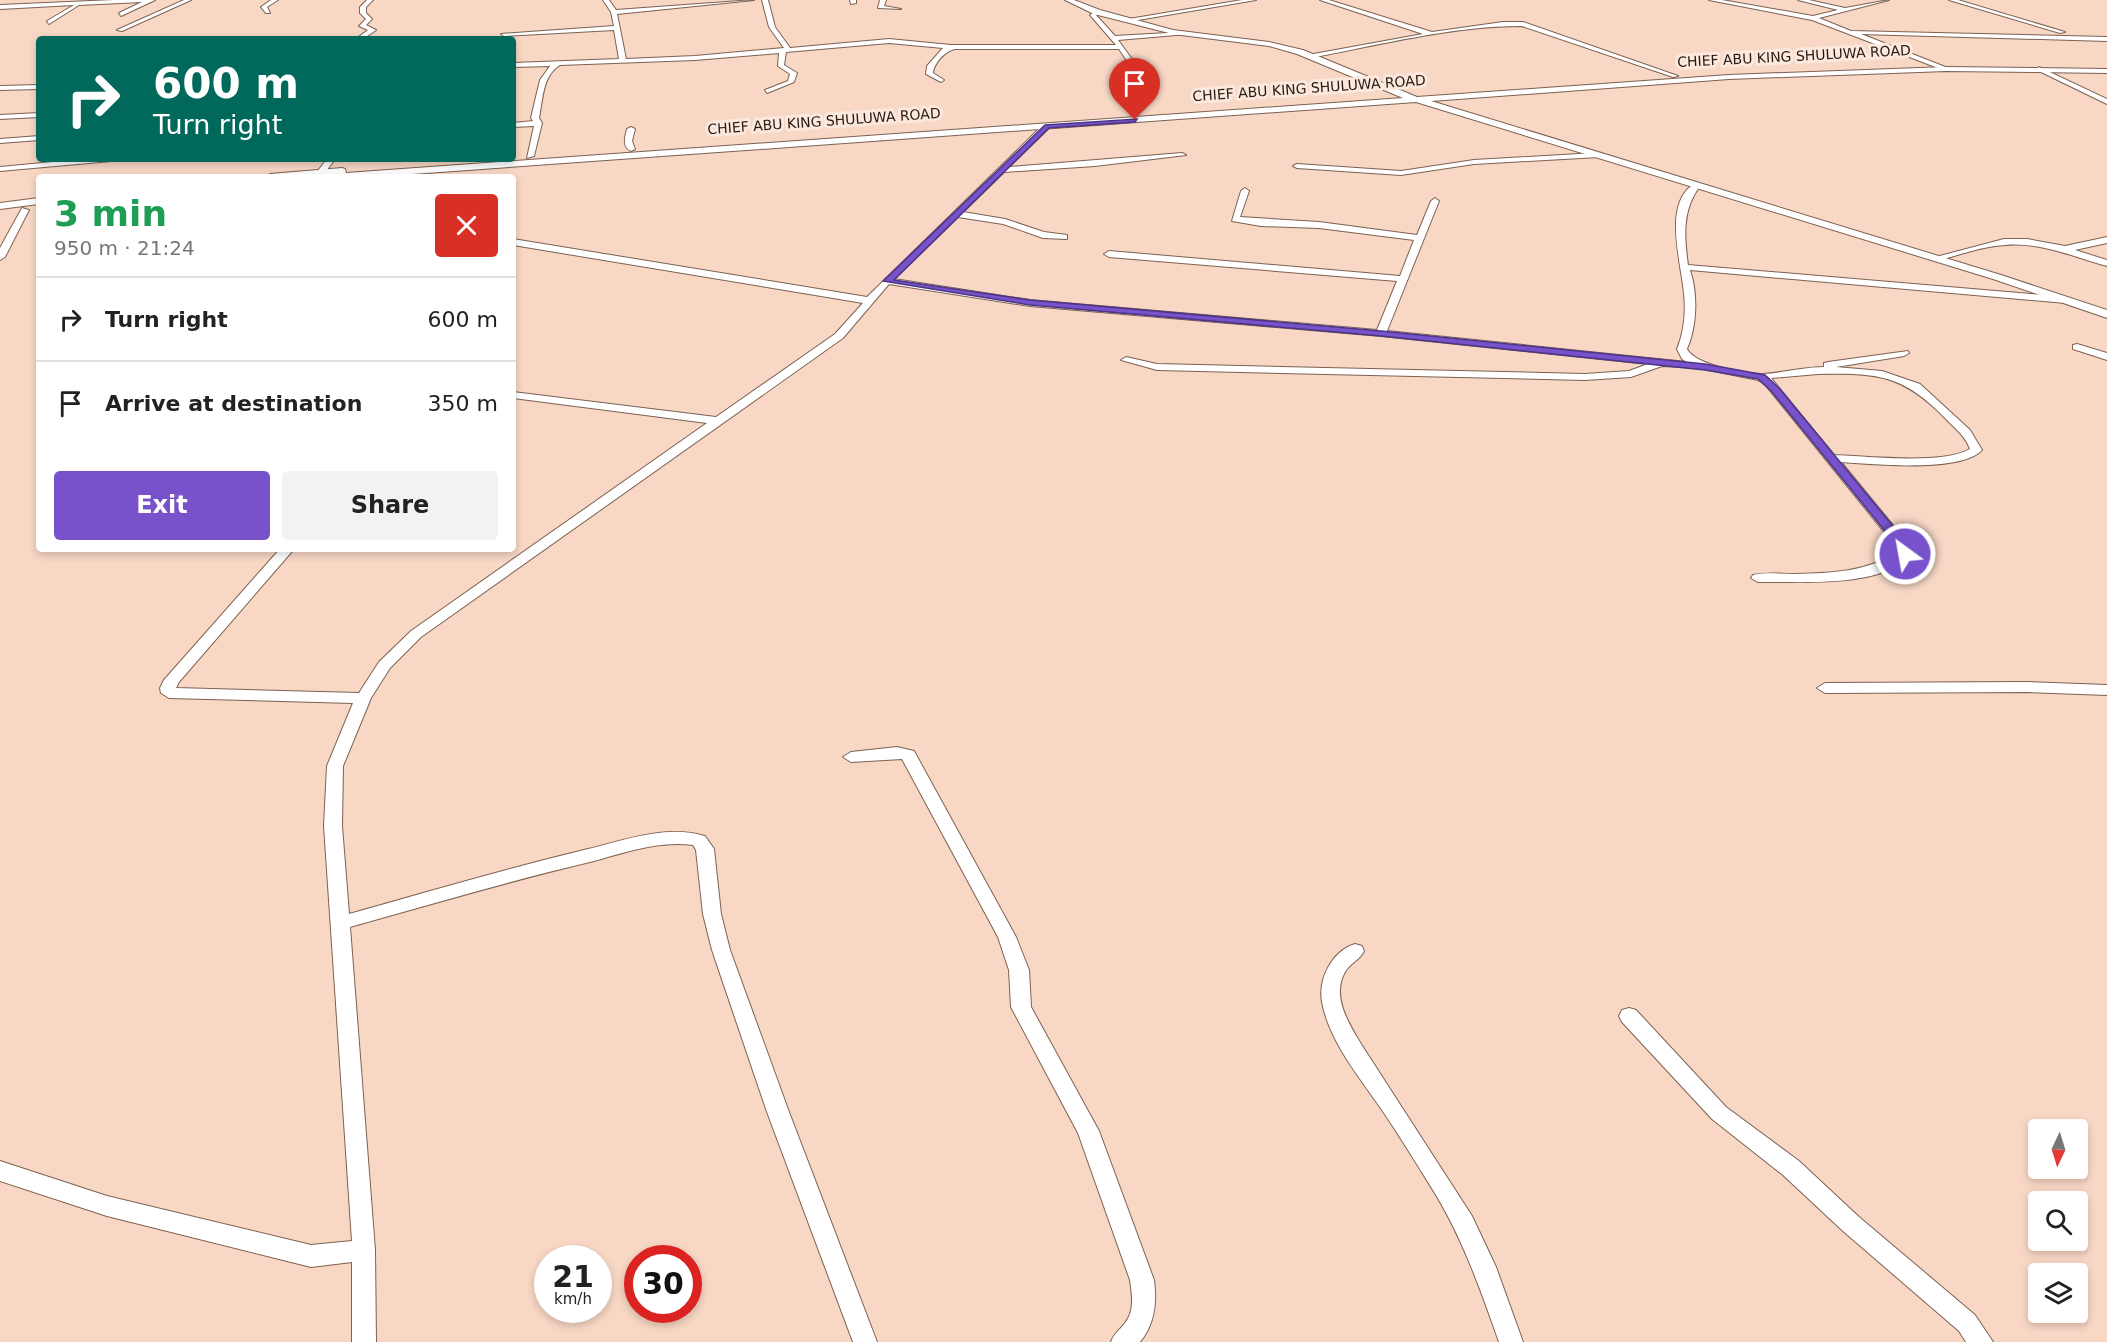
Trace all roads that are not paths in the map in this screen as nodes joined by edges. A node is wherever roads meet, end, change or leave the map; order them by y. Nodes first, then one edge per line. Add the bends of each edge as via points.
1 (151, 0) edge
2 (188, 0) edge
3 (275, 0) edge
4 (370, 0) edge
5 (606, 0) edge
6 (751, 0) edge
7 (765, 0) edge
8 (883, 0) edge
9 (1068, 0) edge
10 (1253, 0) edge
11 (1323, 0) edge
12 (1712, 0) edge
13 (1801, 0) edge
14 (1886, 0) edge
15 (1952, 0) edge
16 (70, 2) edge
17 (112, 2) junction
18 (1224, 2) edge
19 (81, 3) junction
20 (0, 7) edge
21 (898, 9) dead end
22 (92, 10) dead end
23 (1845, 10) junction
24 (268, 12) dead end
25 (614, 12) junction
26 (1097, 12) junction
27 (122, 14) dead end
28 (1813, 18) junction
29 (1126, 20) junction
30 (49, 22) dead end
31 (617, 28) junction
32 (1157, 28) junction
33 (120, 30) dead end
34 (1852, 32) junction
35 (504, 34) dead end
36 (1185, 34) junction
37 (1432, 34) junction
38 (364, 36) edge
39 (1139, 36) junction
40 (1114, 38) junction
41 (2080, 38) junction
42 (2107, 39) edge
43 (945, 48) junction
44 (1122, 49) junction
45 (2107, 49) edge
46 (785, 50) junction
47 (1310, 56) junction
48 (623, 61) junction
49 (557, 64) junction
50 (516, 65) edge
51 (1943, 67) junction
52 (2039, 69) junction
53 (2107, 70) edge
54 (1675, 76) junction
55 (941, 80) dead end
56 (36, 87) edge
57 (0, 88) edge
58 (767, 91) dead end
59 (1150, 92) dead end
60 (1406, 96) junction
61 (1419, 100) junction
62 (2107, 102) edge
63 (36, 115) edge
64 (0, 117) edge
65 (538, 123) junction
66 (516, 125) edge
67 (1047, 126) junction
68 (631, 129) dead end
69 (36, 138) edge
70 (832, 138) junction
71 (0, 141) edge
72 (631, 149) junction
73 (1182, 155) dead end
74 (1596, 155) junction
75 (530, 156) junction
76 (516, 158) edge
77 (516, 161) edge
78 (78, 162) edge
79 (462, 162) edge
80 (503, 162) edge
81 (1297, 166) dead end
82 (0, 169) edge
83 (1003, 170) junction
84 (336, 174) edge
85 (339, 174) edge
86 (1696, 186) junction
87 (1245, 191) dead end
88 (36, 201) edge
89 (1435, 201) dead end
90 (0, 206) edge
91 (36, 208) edge
92 (25, 210) junction
93 (0, 213) edge
94 (957, 214) junction
95 (1064, 237) dead end
96 (1420, 238) junction
97 (2107, 240) edge
98 (516, 242) edge
99 (2064, 249) junction
100 (1109, 255) dead end
101 (0, 257) edge
102 (1937, 258) junction
103 (2107, 263) edge
104 (1684, 267) junction
105 (1403, 279) junction
106 (887, 281) junction
107 (2066, 300) junction
108 (871, 301) junction
109 (2107, 314) edge
110 (1381, 333) junction
111 (2077, 347) dead end
112 (1682, 352) junction
113 (1904, 353) dead end
114 (2107, 357) edge
115 (1126, 360) dead end
116 (1664, 362) junction
117 (1705, 367) junction
118 (1804, 370) junction
119 (1761, 377) junction
120 (516, 395) edge
121 (716, 421) junction
122 (1830, 458) junction
123 (284, 552) edge
124 (1758, 578) dead end
125 (1825, 688) dead end
126 (2107, 690) edge
127 (363, 698) junction
128 (850, 757) dead end
129 (341, 923) junction
130 (1355, 951) dead end
131 (1629, 1016) dead end
132 (0, 1171) edge
133 (364, 1250) junction
134 (364, 1342) edge
135 (865, 1342) edge
136 (1123, 1342) edge
137 (1511, 1342) edge
138 (1982, 1342) edge

1 - 17 street
1 - 27 street
2 - 33 street
3 - 24 street via 264,7
4 - 38 street via 363,7 369,19 362,26 374,30
5 - 25 street
6 - 25 street
7 - 46 street via 767,18
8 - 21 street via 880,7
9 - 26 street
10 - 18 street
11 - 37 street
12 - 28 street
13 - 23 street
14 - 23 street
15 - 41 street
16 - 19 street
16 - 20 street
17 - 19 street
17 - 22 street
18 - 29 street
19 - 30 street
23 - 28 street
25 - 31 street
26 - 29 street
26 - 40 street via 1093,15
28 - 34 street
29 - 32 street
31 - 35 street
31 - 48 street
32 - 36 street
32 - 39 street
34 - 41 street
34 - 51 street
36 - 39 street
36 - 47 street via 1269,45
37 - 47 street
37 - 54 street via 1523,24
39 - 40 street
40 - 44 street
41 - 42 street
41 - 45 street
43 - 44 street
43 - 46 street via 889,41
43 - 55 street via 930,66 929,75
44 - 59 street via 1152,84
46 - 48 street
46 - 58 street via 781,66 794,73 791,82
47 - 60 street
48 - 49 street
49 - 50 street
49 - 65 street via 549,69 540,94 535,118
51 - 52 street
51 - 53 street, CHIEF ABU KING SHULUWA ROAD
51 - 54 street, CHIEF ABU KING SHULUWA ROAD
51 - 61 street via 1738,76
52 - 53 street
52 - 62 street
54 - 60 street, CHIEF ABU KING SHULUWA ROAD
56 - 57 street
60 - 61 street
60 - 70 street, CHIEF ABU KING SHULUWA ROAD
61 - 67 street
61 - 74 street
63 - 64 street
65 - 66 street
65 - 75 street
67 - 70 street
67 - 83 street
68 - 72 street
69 - 71 street
70 - 72 street, CHIEF ABU KING SHULUWA ROAD
70 - 77 street
72 - 75 street, CHIEF ABU KING SHULUWA ROAD
73 - 83 street
74 - 81 street via 1474,162 1401,173
74 - 86 street
75 - 76 street, CHIEF ABU KING SHULUWA ROAD
78 - 82 street
79 - 84 street
80 - 85 street
83 - 94 street
86 - 102 street
86 - 104 street via 1684,201
87 - 96 street via 1234,217 1241,221 1320,225
88 - 90 street
89 - 96 street
91 - 92 street
92 - 93 street
92 - 101 street
94 - 95 street
94 - 106 street
96 - 105 street
97 - 99 street
98 - 108 street
99 - 102 street via 2004,242
99 - 103 street
100 - 105 street
102 - 107 street
104 - 107 street
104 - 112 street via 1689,281 1690,313
105 - 110 street
106 - 108 street
106 - 110 street via 1030,303
107 - 109 street
108 - 121 street via 839,336
110 - 116 street
111 - 114 street
112 - 116 street
112 - 117 street
113 - 118 street
115 - 116 street via 1157,367 1585,377 1631,374
116 - 117 street
117 - 119 street
118 - 119 street
118 - 122 street via 1862,373 1916,386 1969,436 1976,450 1958,458 1922,461
119 - 122 street via 1784,399
120 - 121 street
121 - 127 street via 416,634 384,665
122 - 124 street via 1903,545 1905,554 1889,565 1862,572
123 - 127 street via 172,680 169,693
125 - 126 street
127 - 129 street via 335,766 333,826
128 - 136 street via 897,752 908,755 1007,937 1019,970 1021,1007 1088,1131 1142,1280 1142,1320 1136,1332
129 - 133 street
129 - 135 street via 524,871 657,839 699,840 705,849 712,914 721,950
130 - 137 street via 1334,971 1332,1006 1364,1065 1464,1223
131 - 138 street via 1719,1113 1791,1168 1967,1323
132 - 133 street via 107,1206 311,1256
133 - 134 street

